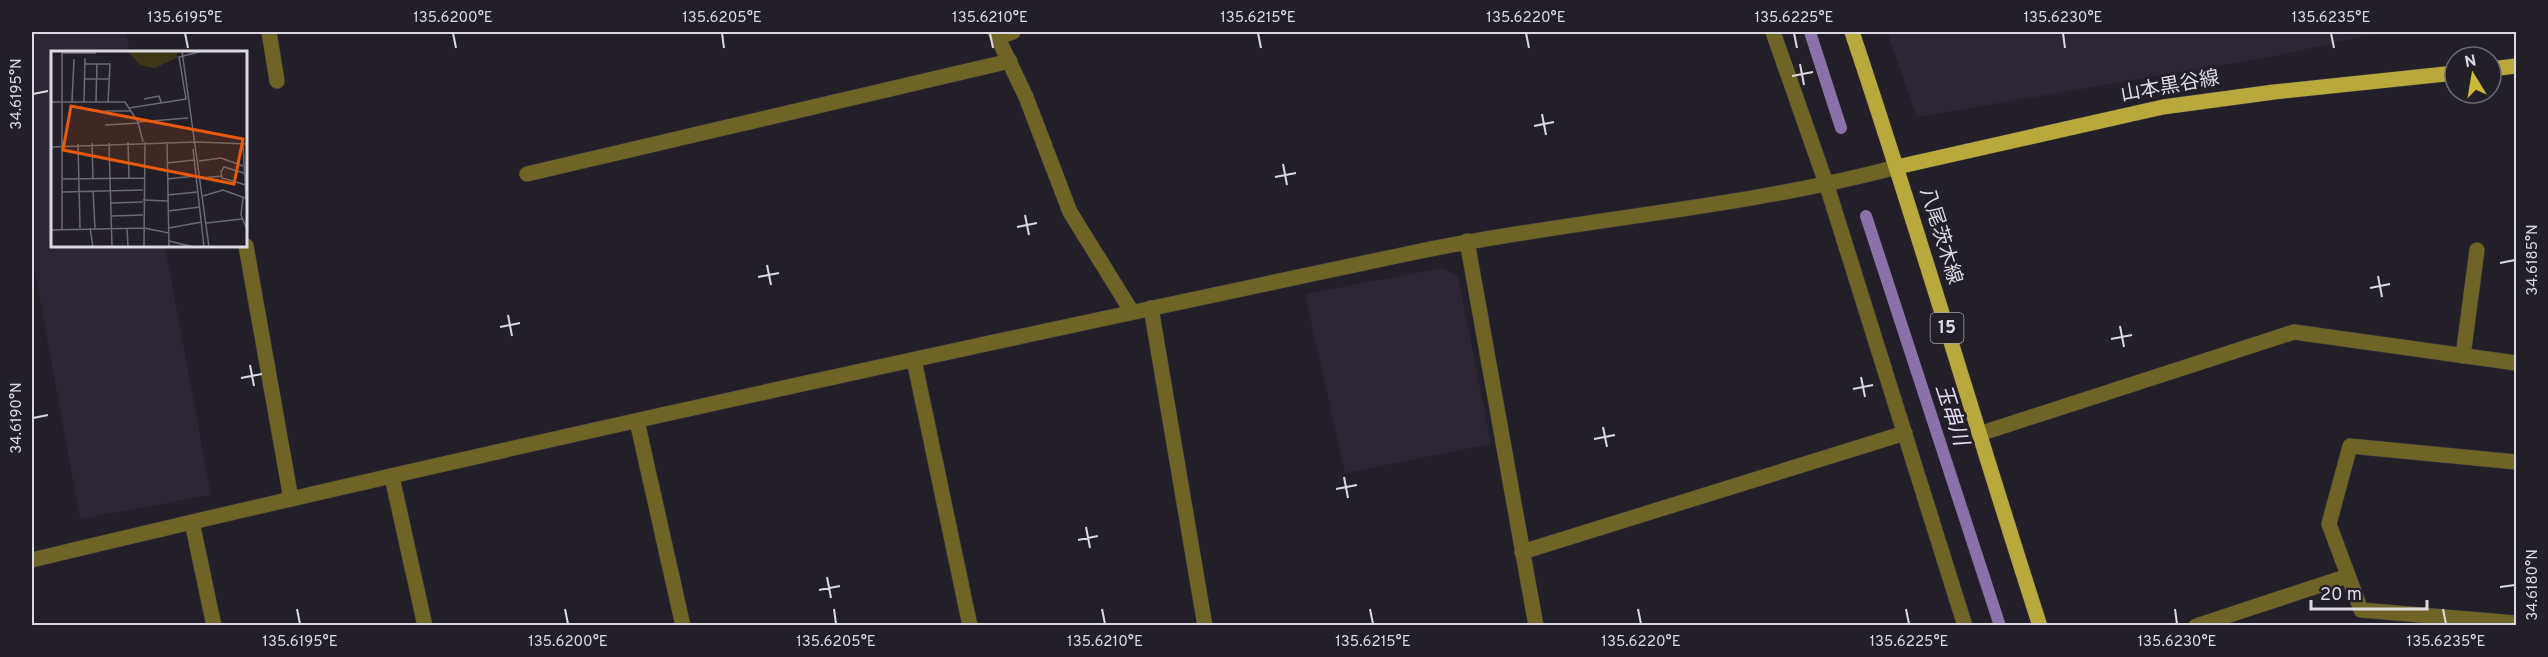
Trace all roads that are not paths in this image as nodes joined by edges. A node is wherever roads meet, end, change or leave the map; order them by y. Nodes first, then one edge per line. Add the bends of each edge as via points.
1 (268, 32) edge
2 (1773, 32) edge
3 (1852, 32) edge
4 (1002, 33) edge
5 (1010, 61) junction
6 (2443, 74) edge
7 (277, 81) dead end
8 (1897, 167) junction
9 (527, 174) dead end
10 (1827, 186) junction
11 (1467, 241) junction
12 (246, 248) edge
13 (2477, 250) dead end
14 (1151, 308) junction
15 (1132, 312) junction
16 (2463, 356) junction
17 (914, 360) junction
18 (2517, 363) edge
19 (637, 421) junction
20 (1905, 433) junction
21 (1979, 434) junction
22 (2517, 462) edge
23 (392, 477) junction
24 (291, 499) junction
25 (192, 522) junction
26 (1522, 552) junction
27 (32, 560) edge
28 (2348, 576) junction
29 (2517, 622) edge
30 (214, 626) edge
31 (425, 626) edge
32 (683, 626) edge
33 (970, 626) edge
34 (1205, 626) edge
35 (1536, 626) edge
36 (1965, 626) edge
37 (2040, 626) edge
38 (2196, 626) edge

1 - 7 street
2 - 10 street
3 - 8 main road, 八尾茨木線 / 15
4 - 5 street
5 - 9 street
5 - 15 street via 1070,212
6 - 8 main road, 山本黒谷線 via 2163,107
8 - 10 street
8 - 21 main road, 八尾茨木線 / 15
10 - 11 street
10 - 20 street
11 - 14 street
11 - 26 street
12 - 24 street
13 - 16 street
14 - 15 street
14 - 34 street
15 - 17 street
16 - 18 street
16 - 21 street via 2294,332
17 - 19 street
17 - 33 street
19 - 23 street
19 - 32 street
20 - 26 street
20 - 36 street
21 - 37 main road, 八尾茨木線 / 15
22 - 28 street via 2350,446 2329,524
23 - 24 street
23 - 31 street
24 - 25 street
25 - 27 street
25 - 30 street
26 - 35 street
28 - 29 street via 2361,610
28 - 38 street

